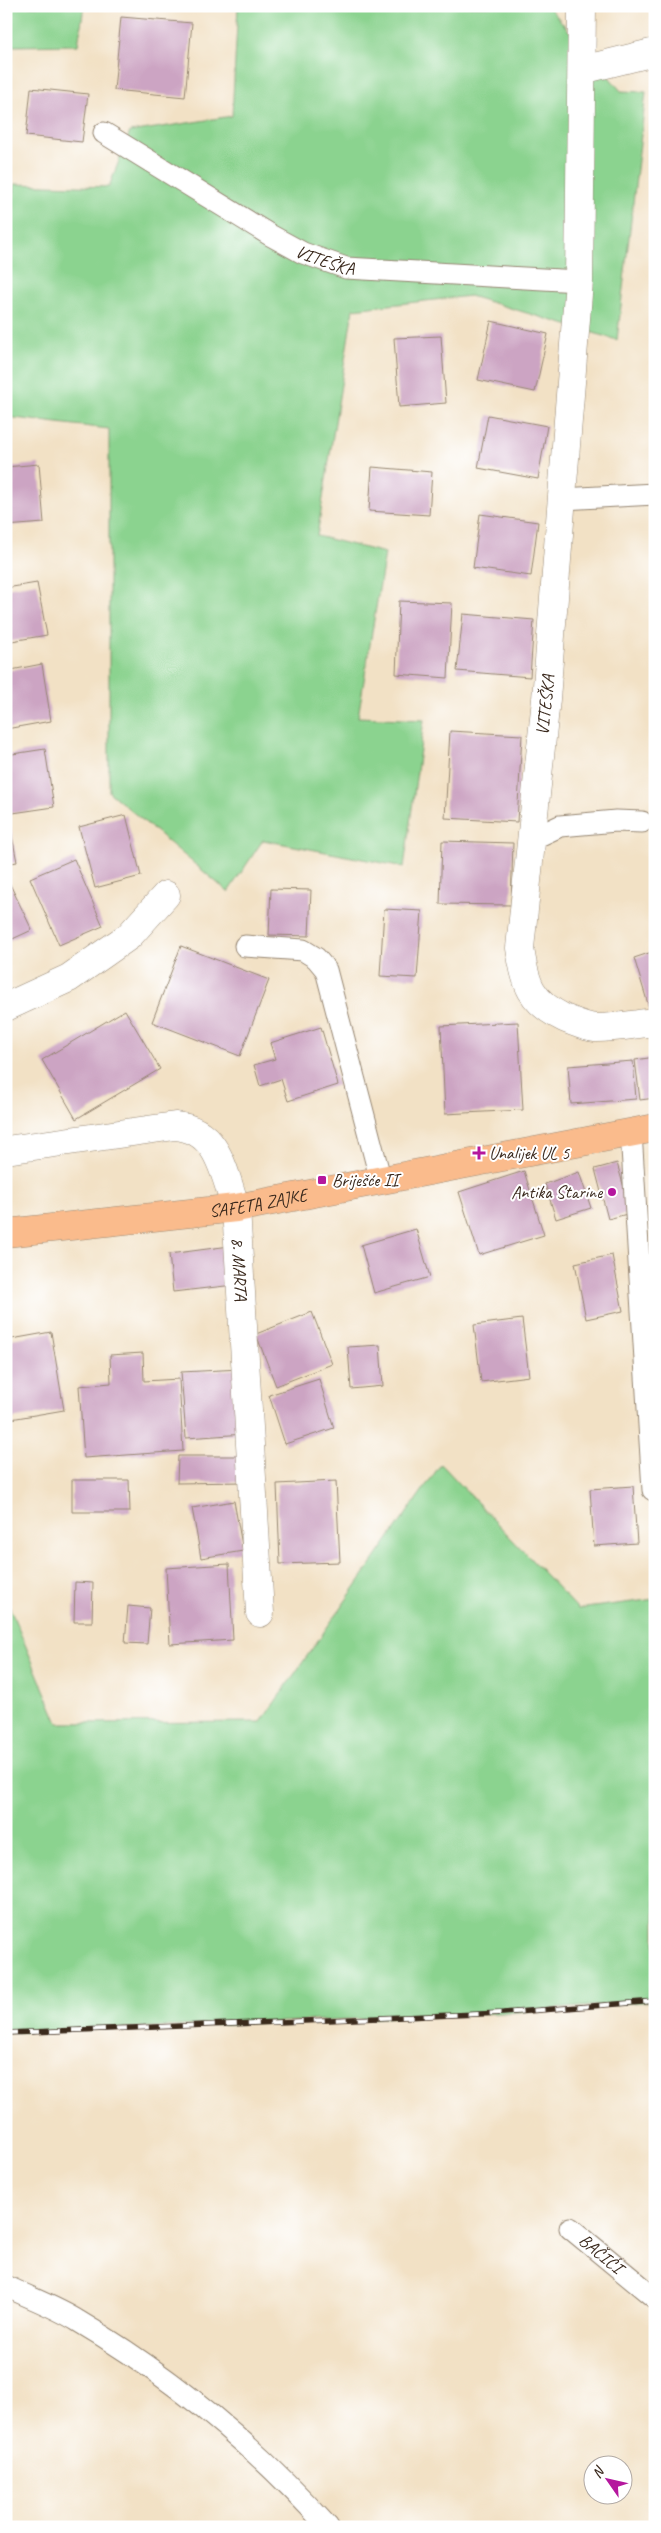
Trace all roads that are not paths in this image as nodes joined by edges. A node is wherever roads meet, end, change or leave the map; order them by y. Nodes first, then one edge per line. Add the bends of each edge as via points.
1 (582, 6) edge
2 (655, 52) edge
3 (582, 70) junction
4 (104, 133) dead end
5 (579, 281) junction
6 (655, 494) edge
7 (562, 498) junction
8 (642, 822) dead end
9 (530, 840) junction
10 (166, 895) dead end
11 (245, 946) dead end
12 (6, 1007) edge
13 (655, 1022) edge
14 (643, 1130) edge
15 (6, 1150) edge
16 (380, 1181) junction
17 (236, 1208) junction
18 (6, 1233) edge
19 (653, 1490) dead end
20 (260, 1613) dead end
21 (570, 2228) dead end
22 (6, 2286) edge
23 (655, 2298) edge
24 (328, 2527) edge

1 - 3 street, VITEŠKA
2 - 3 street
3 - 5 street, VITEŠKA
4 - 5 lane, VITEŠKA via 270,235 304,253 346,268
5 - 7 street, VITEŠKA
6 - 7 lane
7 - 9 street, VITEŠKA via 546,699
8 - 9 lane via 560,826
9 - 13 street, VITEŠKA via 520,948 523,972 532,994 548,1010 596,1028
10 - 12 street via 129,936 69,978
11 - 16 lane via 304,950 326,970
14 - 16 main road, SAFETA ZAJKE
14 - 19 lane
15 - 17 street, 8. MARTA via 175,1126 188,1127 208,1139 216,1151
16 - 17 main road, SAFETA ZAJKE
17 - 18 main road, SAFETA ZAJKE
17 - 20 street, 8. MARTA
21 - 23 lane, BAČIĆI
22 - 24 lane via 78,2320 153,2371 225,2425

